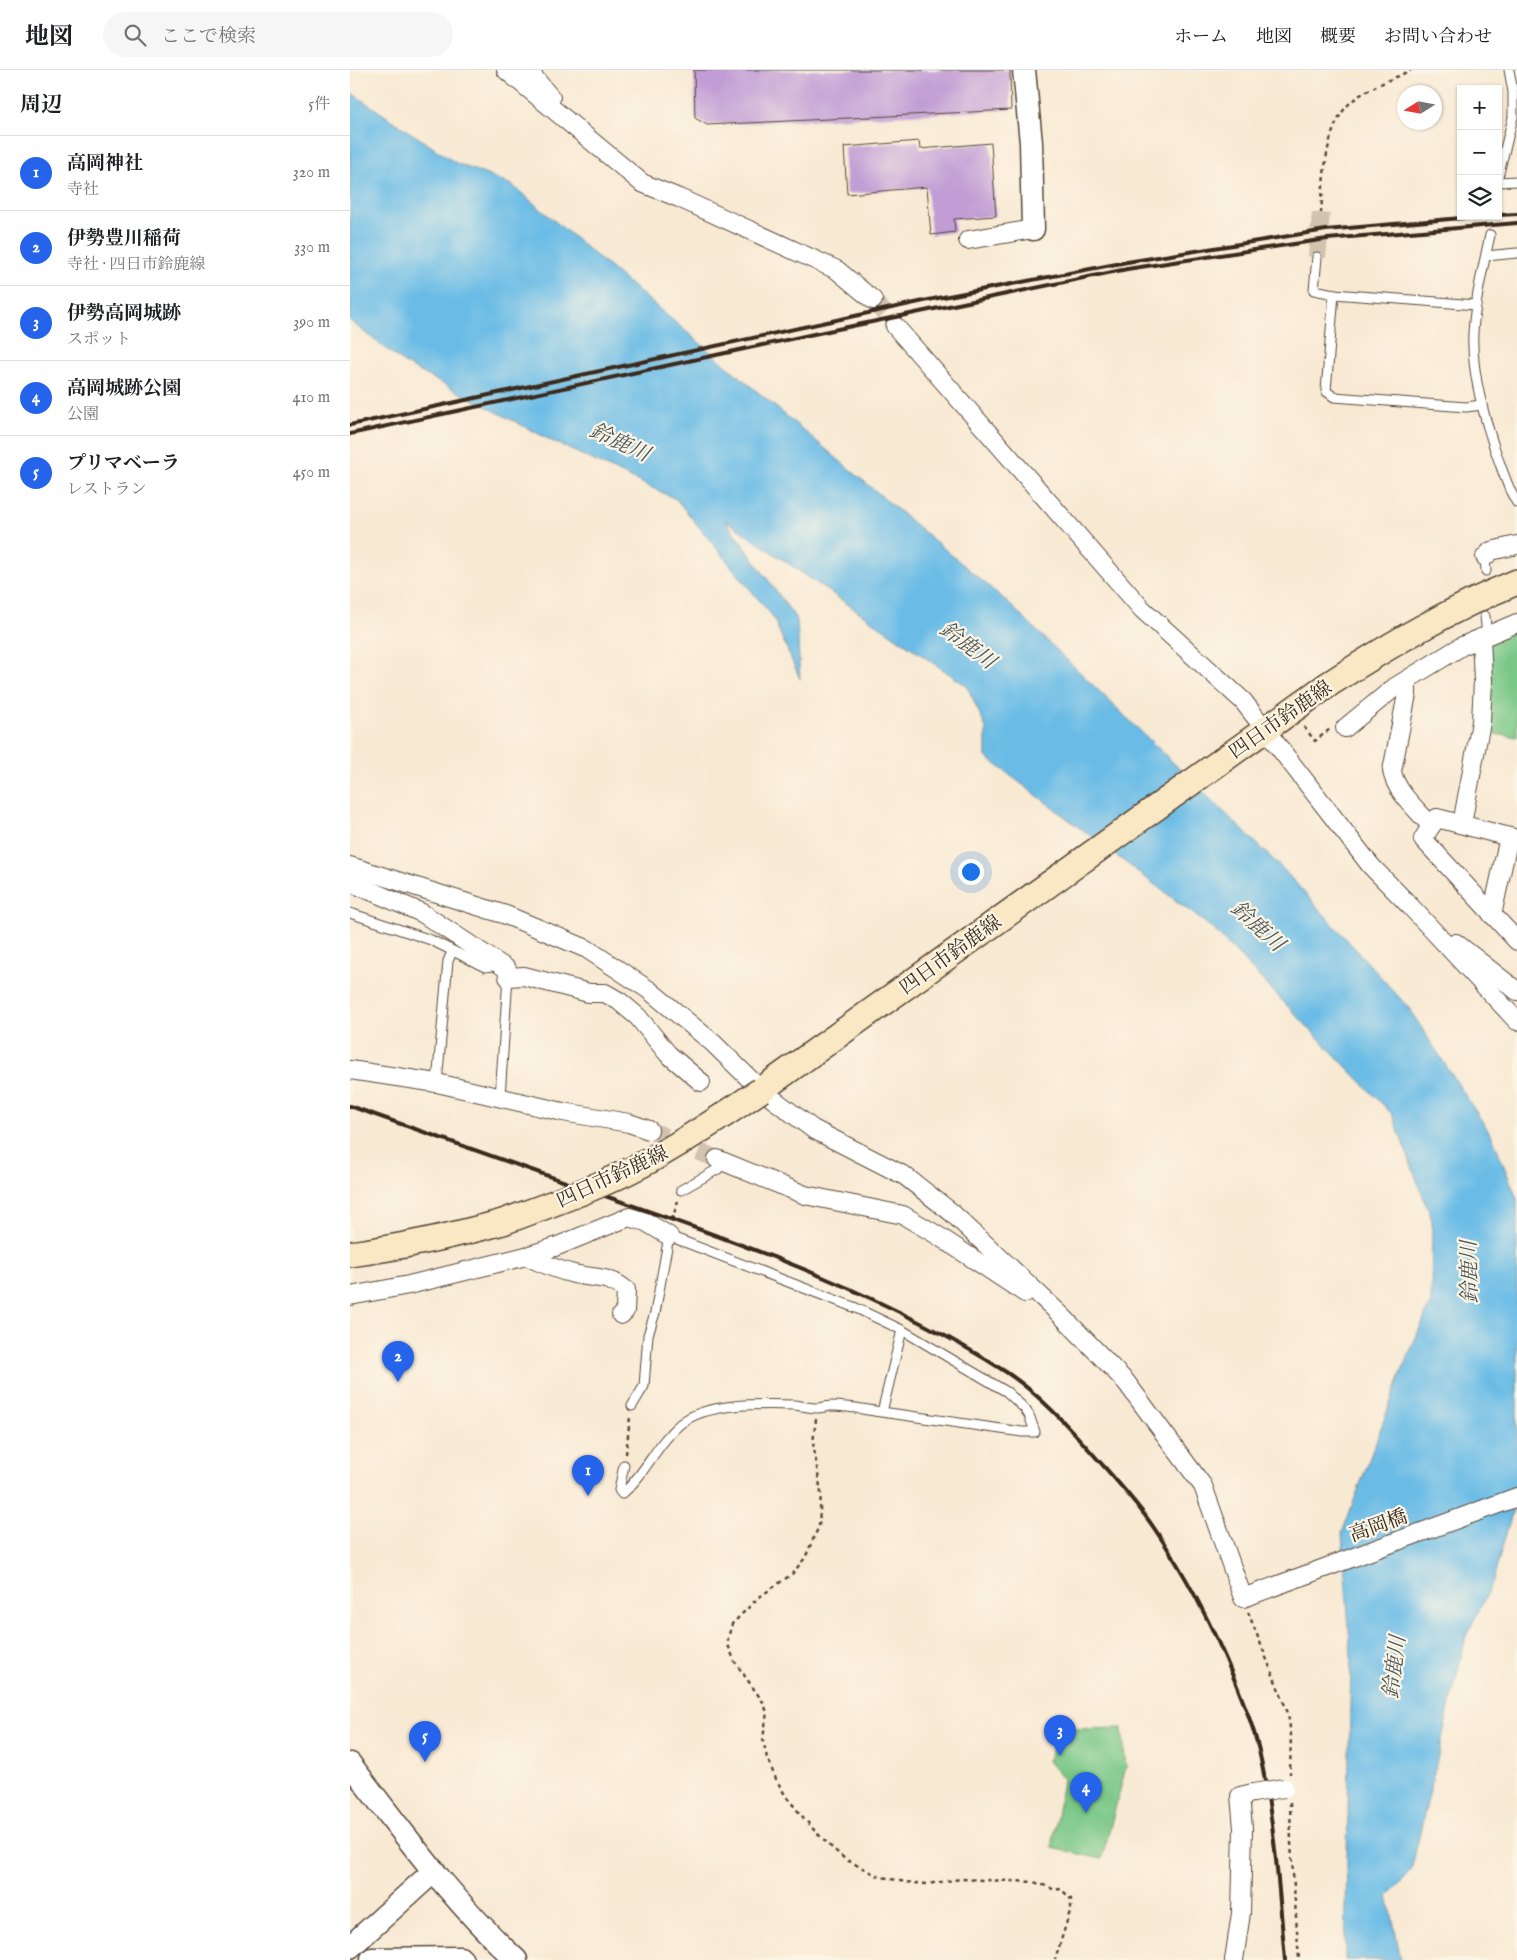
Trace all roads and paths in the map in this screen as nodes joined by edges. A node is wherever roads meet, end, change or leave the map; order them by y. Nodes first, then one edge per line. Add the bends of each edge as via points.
1 (506, 70) edge
2 (528, 70) edge
3 (1024, 70) edge
4 (1411, 70) edge
5 (1510, 70) edge
6 (568, 120) junction
7 (1498, 175) edge
8 (1517, 181) edge
9 (1502, 182) edge
10 (1321, 213) tunnel mouth
11 (1033, 228) joint
12 (1490, 235) dead end
13 (968, 240) dead end
14 (1517, 252) edge
15 (1486, 256) junction
16 (1317, 257) tunnel mouth
17 (1334, 294) junction
18 (873, 300) tunnel mouth
19 (1476, 305) junction
20 (895, 326) tunnel mouth
21 (1482, 405) junction
22 (1517, 503) edge
23 (1517, 545) edge
24 (1485, 564) dead end
25 (1517, 582) edge
26 (1485, 616) dead end
27 (1517, 623) edge
28 (1484, 636) junction
29 (1407, 680) junction
30 (1291, 710) junction
31 (1345, 728) joint
32 (1260, 732) junction
33 (1462, 824) junction
34 (1431, 826) junction
35 (1513, 838) edge
36 (350, 866) edge
37 (350, 882) edge
38 (1411, 907) junction
39 (350, 913) edge
40 (1492, 914) junction
41 (1517, 941) edge
42 (452, 952) junction
43 (505, 971) junction
44 (1517, 991) edge
45 (1517, 1021) edge
46 (350, 1070) edge
47 (701, 1082) dead end
48 (437, 1083) junction
49 (771, 1084) junction
50 (500, 1097) junction
51 (648, 1130) tunnel mouth
52 (721, 1161) joint
53 (681, 1190) joint
54 (669, 1236) junction
55 (350, 1254) edge
56 (526, 1256) junction
57 (350, 1296) edge
58 (621, 1315) dead end
59 (1062, 1316) junction
60 (902, 1330) junction
61 (632, 1406) joint
62 (817, 1408) junction
63 (882, 1412) junction
64 (624, 1465) joint
65 (1517, 1497) edge
66 (1248, 1596) junction
67 (350, 1764) edge
68 (1287, 1787) junction
69 (434, 1871) junction
70 (352, 1940) edge
71 (372, 1959) edge
72 (462, 1960) edge
73 (516, 1960) edge
74 (1055, 1960) edge
75 (1234, 1960) edge
76 (1299, 1960) edge

1 - 6 street
2 - 6 street
3 - 11 street via 1031,143
4 - 10 path via 1357,96 1338,118 1330,143
5 - 7 lane via 1513,117
6 - 18 street via 642,183 837,270
8 - 9 lane
11 - 13 street
12 - 15 lane
14 - 15 lane
15 - 19 lane
16 - 17 lane via 1314,290
17 - 19 lane
17 - 21 lane via 1326,391 1334,397 1466,407
19 - 21 lane via 1473,335
20 - 32 street via 1142,609 1243,701
21 - 22 lane via 1489,434
23 - 24 street via 1491,551
25 - 30 main road, 四日市鈴鹿線 via 1479,597 1403,638
26 - 28 lane
27 - 28 street
28 - 29 street
28 - 33 street via 1481,722
29 - 31 street
29 - 34 street via 1392,771 1399,789
30 - 31 path via 1316,741 1340,722
30 - 32 main road, 四日市鈴鹿線
32 - 38 street via 1370,866
32 - 49 main road, 四日市鈴鹿線
33 - 34 street via 1437,818
33 - 35 street
34 - 40 street via 1423,839
35 - 40 street
36 - 49 street via 506,915 587,949 649,990 713,1043
37 - 43 street via 422,913
38 - 44 street
38 - 45 street
39 - 42 lane via 416,934
40 - 41 street
42 - 43 lane via 485,967
42 - 48 lane via 448,961
43 - 47 street via 589,993 605,993 638,1017 668,1054
43 - 50 lane
46 - 48 street
48 - 50 street
49 - 55 main road, 四日市鈴鹿線, bridge via 653,1159 571,1198 464,1233 398,1248
49 - 59 street via 813,1129 904,1176 951,1212
50 - 51 street via 629,1123
52 - 53 lane via 718,1169
52 - 59 street via 805,1195 903,1215
53 - 54 path
54 - 56 street via 646,1222 629,1217
54 - 60 lane via 856,1308
54 - 61 lane via 648,1335 644,1386
56 - 57 street
56 - 58 street via 574,1274 616,1281 626,1290 625,1311
59 - 66 street via 1126,1382 1202,1486
60 - 63 lane
60 - 63 lane via 1007,1392 1024,1408 1036,1432
61 - 64 path
62 - 63 lane via 832,1406
62 - 64 lane via 759,1405 698,1414 681,1423 666,1438 634,1485 622,1494 619,1490
62 - 74 path via 813,1443 821,1493 819,1526 805,1558 792,1574 758,1598 732,1624 728,1638 735,1662 767,1712 763,1739 776,1779 797,1810 830,1846 845,1859 878,1876 927,1884 961,1879 1034,1882 1054,1890 1061,1889 1071,1899 1071,1908
65 - 66 street, 高岡橋
66 - 68 path via 1265,1659 1288,1713 1292,1735
67 - 69 street
68 - 75 street, bridge via 1240,1796 1243,1828 1241,1912
68 - 76 path
69 - 70 street
69 - 73 street
70 - 71 street
71 - 72 street

